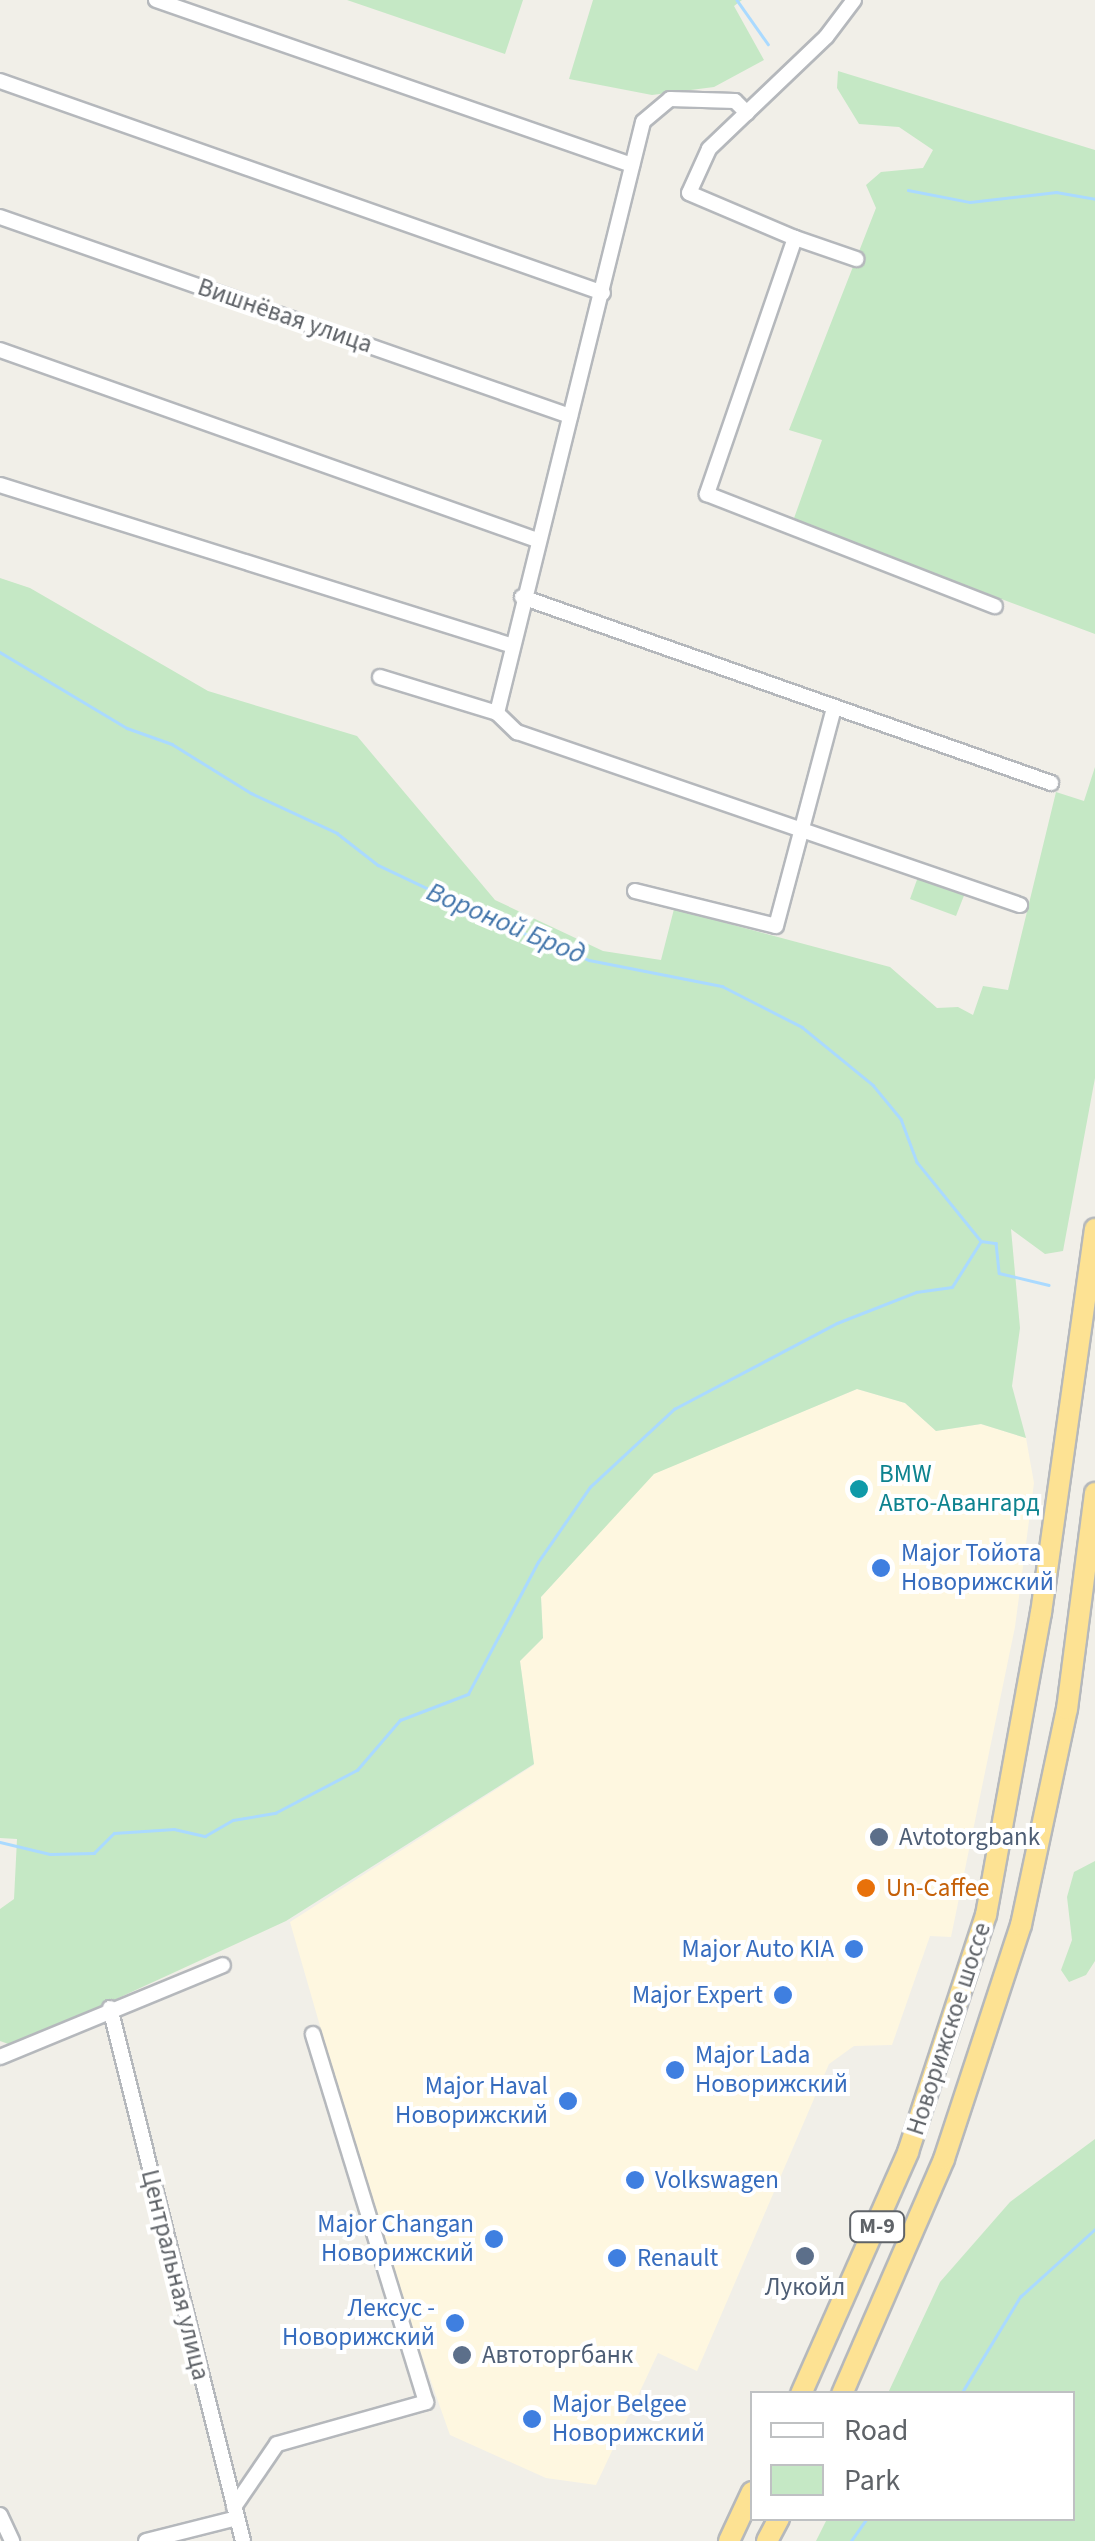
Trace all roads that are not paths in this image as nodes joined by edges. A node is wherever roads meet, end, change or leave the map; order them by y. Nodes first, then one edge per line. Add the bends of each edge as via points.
1 (156, 0) edge
2 (854, 0) edge
3 (0, 81) edge
4 (747, 113) junction
5 (632, 166) junction
6 (0, 217) edge
7 (795, 238) junction
8 (856, 259) dead end
9 (603, 293) junction
10 (0, 350) edge
11 (570, 416) junction
12 (0, 485) edge
13 (537, 540) junction
14 (522, 597) junction
15 (995, 606) dead end
16 (510, 645) junction
17 (380, 676) dead end
18 (834, 708) junction
19 (497, 714) junction
20 (1050, 783) dead end
21 (802, 827) junction
22 (635, 891) dead end
23 (1020, 905) dead end
24 (1095, 1229) edge
25 (1095, 1493) edge
26 (223, 1965) dead end
27 (110, 2008) junction
28 (312, 2034) dead end
29 (0, 2057) edge
30 (801, 2391) edge
31 (843, 2391) edge
32 (750, 2496) edge
33 (235, 2512) junction
34 (0, 2515) edge
35 (12, 2541) edge
36 (146, 2541) edge
37 (244, 2541) edge
38 (728, 2541) edge

1 - 5 street
2 - 4 street via 826,37
3 - 9 street
4 - 5 street via 735,101 660,103 643,122
4 - 7 street via 697,166 689,194
5 - 9 street
6 - 11 street, Вишнёвая улица
7 - 8 street
7 - 15 street via 707,494
9 - 11 street
10 - 13 street
11 - 13 street
12 - 16 street
13 - 14 street
14 - 16 street
14 - 18 street
16 - 19 street
17 - 19 street
18 - 20 street
18 - 21 street
19 - 21 street via 517,732
21 - 22 street via 776,926
21 - 23 street
24 - 30 highway, Новорижское шоссе / М-9 via 1041,1613 986,1915 908,2152
25 - 31 highway, Новорижское шоссе / М-9 via 1067,1709 1021,1925 944,2158
26 - 27 street
27 - 29 street
27 - 33 street, Центральная улица
28 - 33 street via 426,2402 276,2444
32 - 38 highway
33 - 36 street
33 - 37 street, Центральная улица
34 - 35 street

